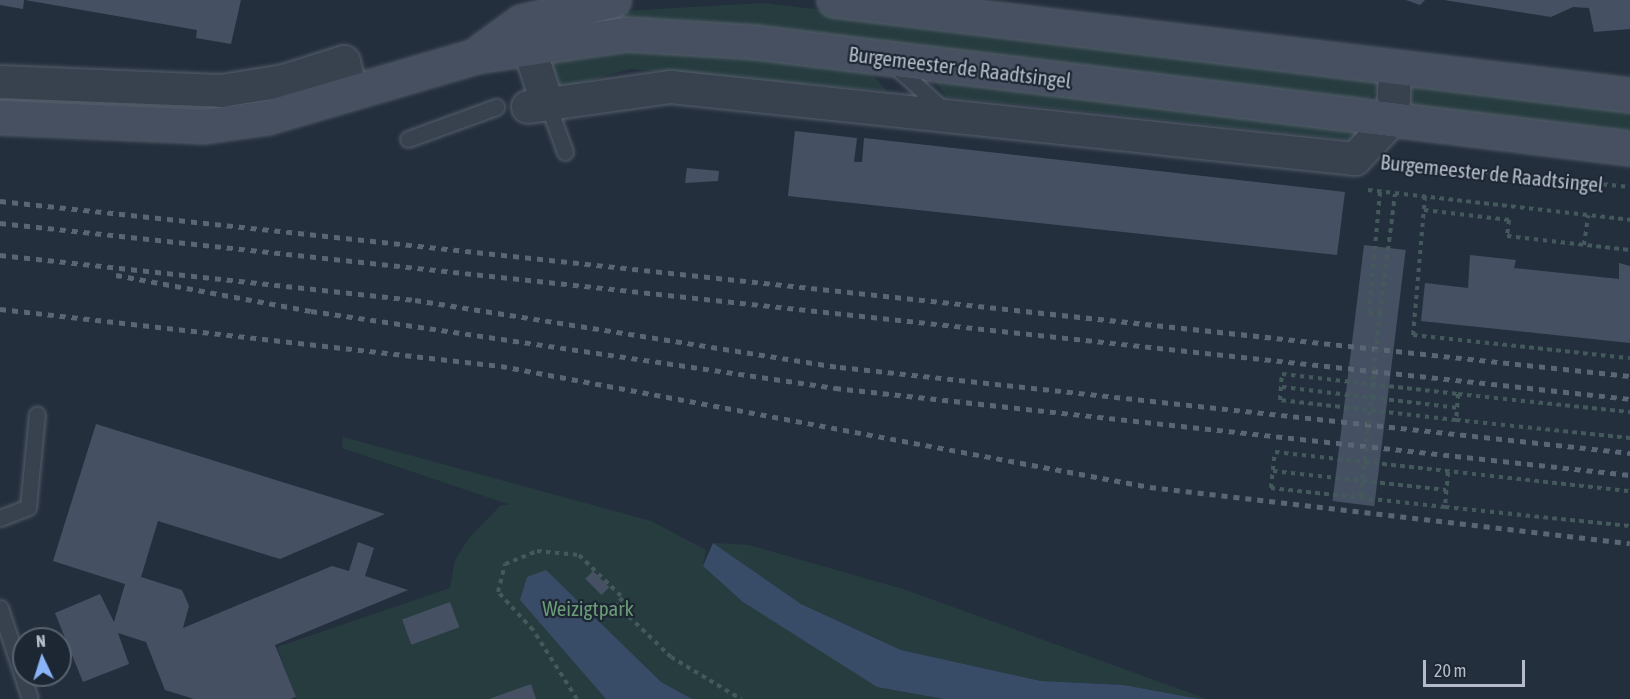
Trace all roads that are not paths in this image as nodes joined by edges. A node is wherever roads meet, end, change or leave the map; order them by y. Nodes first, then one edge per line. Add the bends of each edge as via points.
1 (613, 0) edge
2 (834, 0) edge
3 (524, 34) junction
4 (886, 58) junction
5 (1395, 70) junction
6 (348, 77) junction
7 (0, 82) edge
8 (1630, 84) edge
9 (1579, 91) junction
10 (1630, 95) edge
11 (538, 104) junction
12 (496, 107) dead end
13 (951, 116) junction
14 (0, 117) edge
15 (1393, 119) junction
16 (408, 139) dead end
17 (1630, 148) edge
18 (565, 152) dead end
19 (37, 414) dead end
20 (0, 518) edge
21 (0, 608) edge
22 (30, 699) edge

1 - 3 main road, Burgemeester de Raadtsingel
2 - 5 main road
3 - 4 main road, Burgemeester de Raadtsingel via 626,34
3 - 6 main road, Burgemeester de Raadtsingel via 475,56
3 - 11 street
4 - 13 lane
4 - 15 main road, Burgemeester de Raadtsingel
5 - 9 main road
5 - 15 street, Burgemeester de Raadtsingel
6 - 7 street, Burgemeester de Raadtsingel via 284,81 221,92
6 - 14 main road, Burgemeester de Raadtsingel via 267,117 203,126
8 - 9 main road
9 - 10 main road
11 - 13 street, Burgemeester de Raadtsingel via 671,87
11 - 18 lane
12 - 16 lane
13 - 15 street, Burgemeester de Raadtsingel via 1356,174
15 - 17 main road, Burgemeester de Raadtsingel
19 - 20 lane via 28,507
21 - 22 lane

